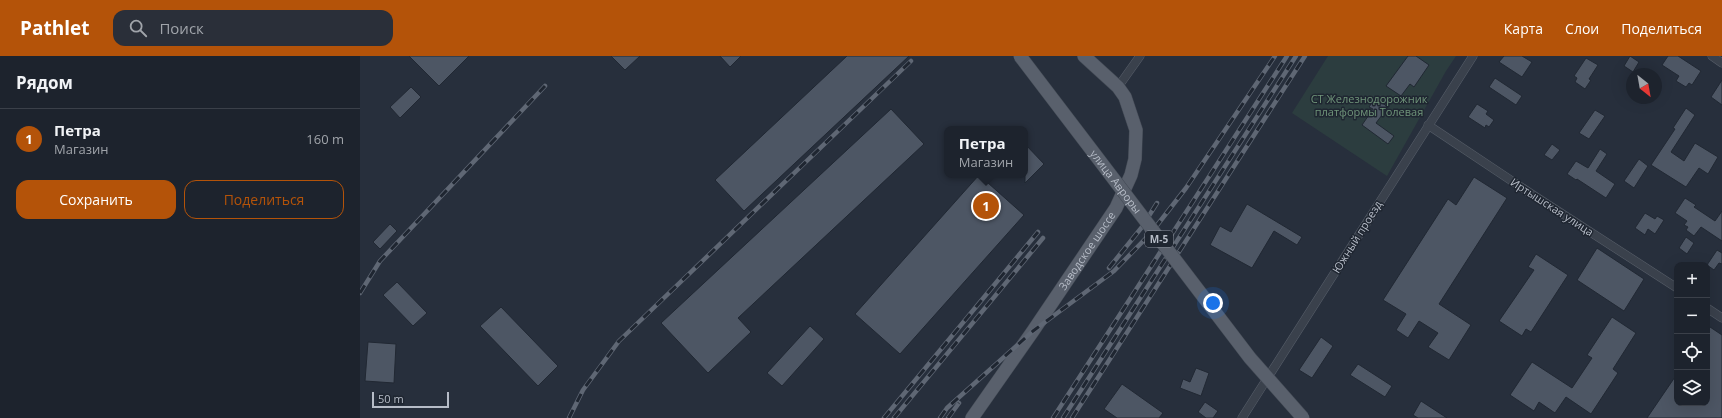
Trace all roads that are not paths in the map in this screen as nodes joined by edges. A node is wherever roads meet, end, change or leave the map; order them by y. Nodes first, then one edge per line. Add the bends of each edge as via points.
1 (1020, 56) edge
2 (1084, 56) edge
3 (1140, 56) edge
4 (1473, 56) edge
5 (1712, 56) edge
6 (1722, 62) edge
7 (1118, 87) junction
8 (1428, 124) junction
9 (1674, 286) edge
10 (1710, 310) edge
11 (1722, 318) edge
12 (972, 418) edge
13 (1242, 418) edge
14 (1303, 418) edge

1 - 14 main road, улица Авроры / М-5, bridge via 1250,358
2 - 7 main road, Заводское шоссе
3 - 7 street
4 - 8 street, Южный проезд
5 - 6 street
7 - 12 main road, Заводское шоссе via 1125,97 1136,130 1136,159 1131,175 1116,208
8 - 9 street, Иртышская улица
8 - 13 street, Южный проезд
10 - 11 street

